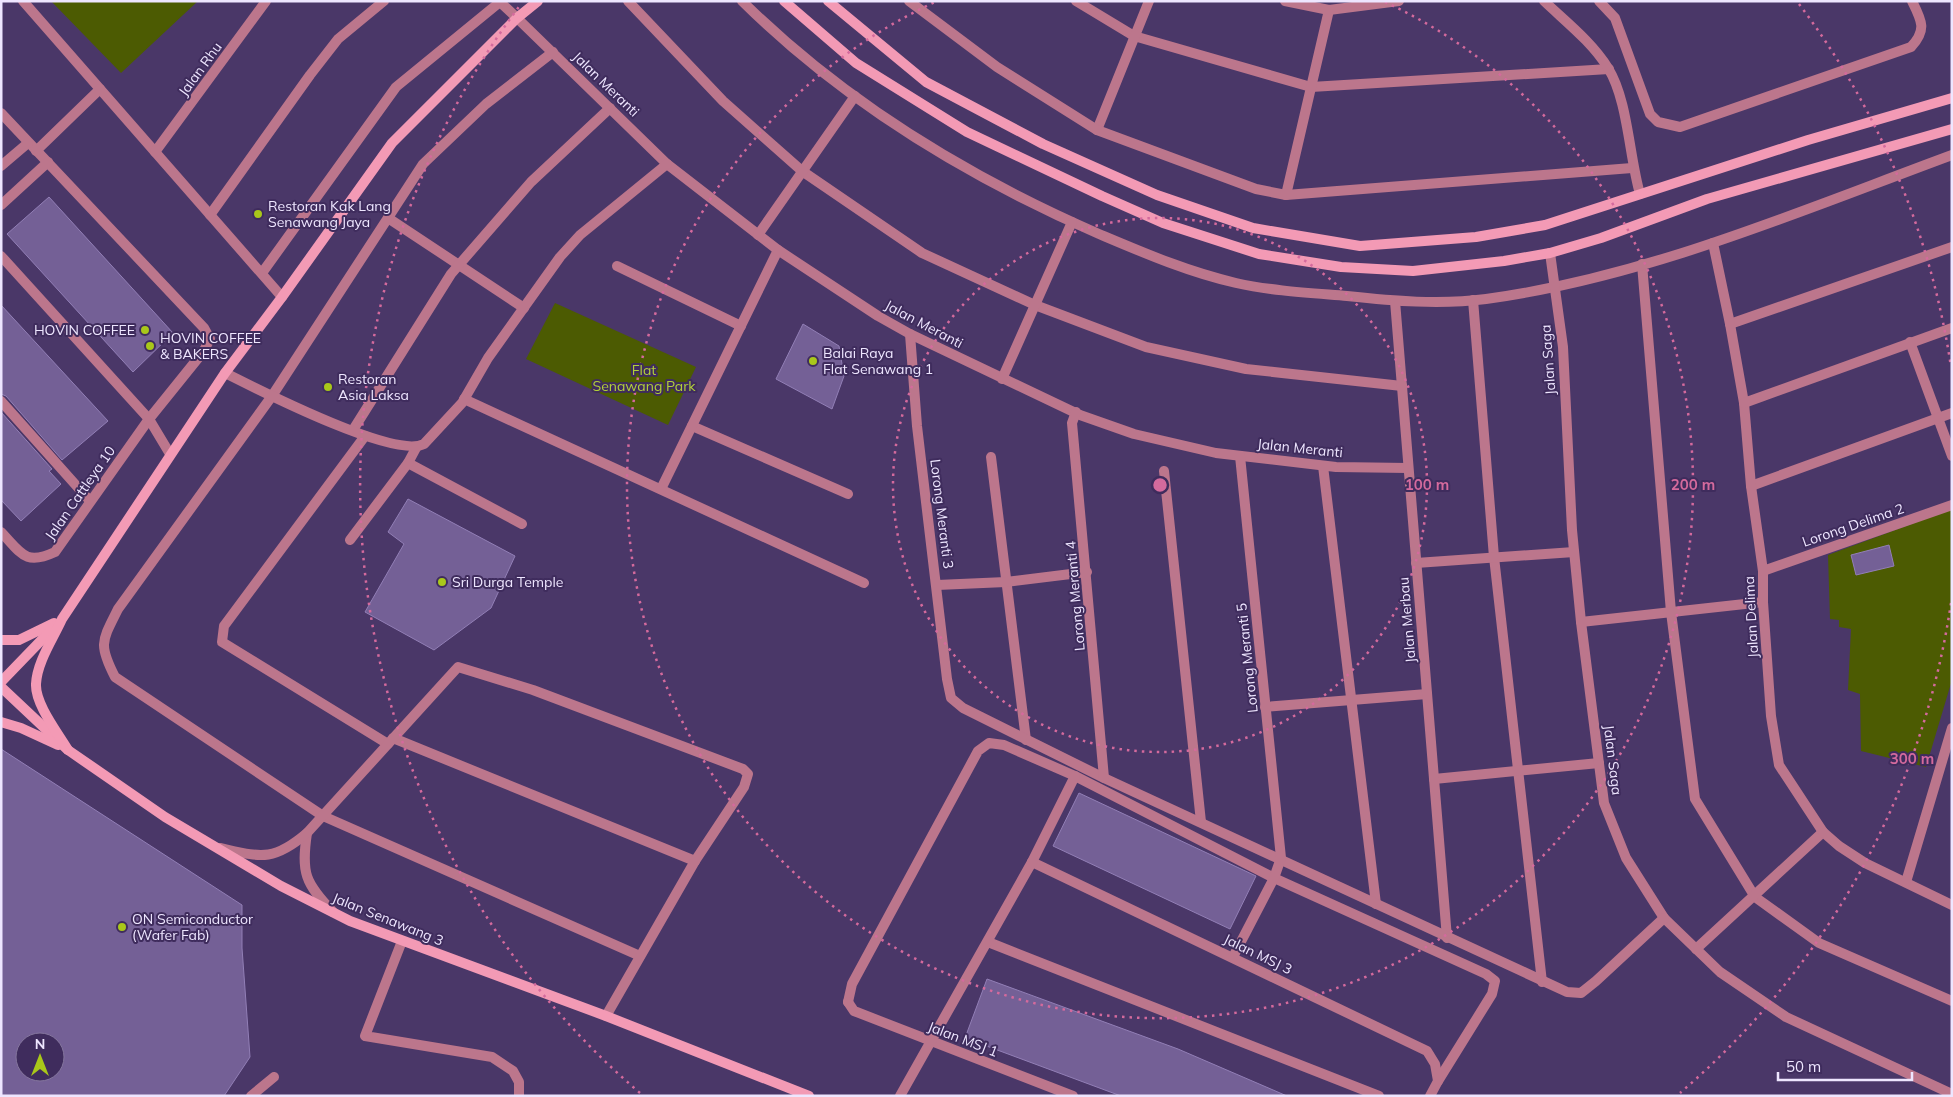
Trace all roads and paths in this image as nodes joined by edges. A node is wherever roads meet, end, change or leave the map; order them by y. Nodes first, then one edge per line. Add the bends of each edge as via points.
1 (23, 1) edge
2 (266, 1) edge
3 (384, 1) edge
4 (538, 1) edge
5 (628, 1) edge
6 (742, 1) edge
7 (784, 1) edge
8 (828, 1) edge
9 (909, 1) edge
10 (1076, 1) edge
11 (1150, 1) edge
12 (1399, 1) edge
13 (1544, 1) edge
14 (1598, 1) edge
15 (1912, 1) edge
16 (500, 2) edge
17 (1286, 2) edge
18 (1329, 10) junction
19 (517, 18) junction
20 (1134, 36) junction
21 (553, 52) junction
22 (1609, 69) junction
23 (1311, 87) junction
24 (100, 89) junction
25 (855, 96) junction
26 (1952, 98) edge
27 (610, 108) junction
28 (1, 113) edge
29 (1952, 128) edge
30 (1096, 130) junction
31 (32, 147) junction
32 (155, 152) junction
33 (1952, 155) edge
34 (48, 162) junction
35 (666, 164) junction
36 (1, 166) edge
37 (1632, 168) junction
38 (802, 171) junction
39 (1640, 194) junction
40 (1286, 195) junction
41 (1, 205) edge
42 (210, 215) junction
43 (388, 218) junction
44 (1072, 222) junction
45 (758, 236) junction
46 (1713, 242) junction
47 (1952, 247) edge
48 (778, 250) junction
49 (1550, 253) junction
50 (1, 256) edge
51 (460, 264) junction
52 (1642, 264) junction
53 (617, 266) dead end
54 (262, 273) junction
55 (1556, 287) junction
56 (282, 297) junction
57 (1473, 300) junction
58 (1395, 301) junction
59 (1035, 305) junction
60 (524, 308) junction
61 (1730, 324) junction
62 (741, 326) junction
63 (1952, 328) edge
64 (910, 334) junction
65 (1910, 342) junction
66 (225, 372) junction
67 (1002, 379) junction
68 (1402, 386) junction
69 (272, 396) junction
70 (464, 399) junction
71 (1, 401) edge
72 (1744, 404) junction
73 (1076, 412) junction
74 (1952, 413) edge
75 (1938, 418) junction
76 (149, 419) junction
77 (692, 426) junction
78 (353, 430) junction
79 (365, 436) junction
80 (416, 448) junction
81 (170, 454) junction
82 (1240, 456) junction
83 (1952, 456) edge
84 (991, 457) dead end
85 (408, 463) junction
86 (1323, 466) junction
87 (1408, 468) junction
88 (1164, 471) dead end
89 (1752, 486) junction
90 (661, 490) junction
91 (848, 494) dead end
92 (90, 501) junction
93 (1952, 506) edge
94 (522, 524) dead end
95 (1, 532) edge
96 (350, 540) dead end
97 (1574, 552) junction
98 (1494, 557) junction
99 (1416, 563) junction
100 (1763, 570) junction
101 (1087, 572) junction
102 (1006, 582) junction
103 (864, 583) dead end
104 (937, 585) junction
105 (1763, 602) junction
106 (1672, 612) junction
107 (62, 620) junction
108 (1581, 622) junction
109 (1, 640) edge
110 (1, 682) edge
111 (1, 687) edge
112 (1427, 694) junction
113 (1351, 699) junction
114 (1266, 707) junction
115 (1, 722) edge
116 (1952, 728) edge
117 (1026, 740) junction
118 (391, 741) junction
119 (68, 750) junction
120 (1599, 763) junction
121 (1518, 771) junction
122 (1076, 776) junction
123 (1104, 778) junction
124 (1434, 779) junction
125 (323, 816) junction
126 (1202, 822) junction
127 (1824, 832) junction
128 (307, 833) junction
129 (216, 847) junction
130 (1281, 858) junction
131 (695, 861) junction
132 (1032, 862) junction
133 (1274, 878) junction
134 (1906, 882) junction
135 (1755, 897) junction
136 (1376, 904) junction
137 (1952, 905) edge
138 (334, 913) junction
139 (1664, 918) junction
140 (1446, 938) junction
141 (402, 941) junction
142 (988, 942) junction
143 (1696, 949) junction
144 (640, 956) junction
145 (1233, 957) junction
146 (1542, 982) junction
147 (1952, 1001) edge
148 (606, 1016) junction
149 (930, 1040) junction
150 (274, 1077) dead end
151 (1438, 1081) junction
152 (1952, 1094) edge
153 (251, 1096) edge
154 (518, 1096) edge
155 (808, 1096) edge
156 (900, 1096) edge
157 (1073, 1096) edge
158 (1379, 1096) edge
159 (1430, 1096) edge

1 - 24 street
2 - 32 street, Jalan Rhu
3 - 42 street via 338,39
4 - 19 street
5 - 38 street via 723,101
6 - 25 street via 824,74
7 - 49 street via 856,63 967,132 1102,196 1206,237 1259,254 1341,267 1413,271
8 - 39 street via 926,82 1043,144 1148,192 1253,228 1360,246 1476,237 1545,225
9 - 30 street via 997,67
10 - 20 street
11 - 20 street
12 - 18 street
13 - 22 street via 1596,50
14 - 15 street via 1618,24 1650,114 1658,122 1680,127 1911,48 1922,29
16 - 19 street, Jalan Meranti
16 - 54 street via 396,87
17 - 18 street
18 - 23 street
19 - 21 street, Jalan Meranti
19 - 56 street via 392,143
20 - 23 street
20 - 30 street
21 - 27 street, Jalan Meranti
21 - 43 street via 486,104 423,164
22 - 23 street
22 - 37 street via 1620,96
23 - 40 street
24 - 31 street
24 - 32 street
25 - 38 street
25 - 44 street via 964,169
26 - 39 street
27 - 35 street, Jalan Meranti
27 - 51 street via 531,182
28 - 31 street
29 - 49 street via 1707,199
30 - 40 street via 1256,189
31 - 34 street
31 - 36 street
32 - 42 street
33 - 46 street
34 - 41 street
34 - 76 street, Jalan Cattleya 10 via 204,328 210,339
35 - 45 street, Jalan Meranti
35 - 60 street via 580,236 560,257
37 - 39 street
37 - 40 street
38 - 45 street
38 - 59 street via 922,253
42 - 54 street
43 - 51 street
43 - 69 street
44 - 58 street via 1170,265 1238,283
44 - 59 street
45 - 48 street, Jalan Meranti
46 - 52 street
46 - 61 street, Jalan Delima
47 - 61 street
48 - 62 street
48 - 64 street, Jalan Meranti
49 - 55 street, Jalan Saga
50 - 76 street
51 - 60 street
51 - 78 street
52 - 55 street
52 - 106 street
53 - 62 street
54 - 56 street
55 - 57 street
55 - 97 street, Jalan Saga via 1563,348
56 - 66 street
57 - 58 street
57 - 98 street
58 - 68 street, Jalan Merbau
59 - 67 street
59 - 68 street via 1146,348 1246,369
60 - 70 street via 488,358
61 - 72 street, Jalan Delima
62 - 77 street
63 - 65 street
64 - 67 street, Jalan Meranti
64 - 104 street, Lorong Meranti 3 via 917,426
65 - 72 street
65 - 75 street
66 - 69 street
66 - 81 street
67 - 73 street, Jalan Meranti
68 - 87 street, Jalan Merbau
69 - 78 street
69 - 125 street via 118,608 104,636 104,655 115,677
70 - 80 street via 424,444
70 - 90 street
71 - 92 street
72 - 89 street, Jalan Delima
73 - 82 street, Jalan Meranti via 1134,434
73 - 101 street, Lorong Meranti 4 via 1072,423
74 - 75 street
75 - 83 street
75 - 89 street
76 - 81 street
76 - 92 street, Jalan Cattleya 10
77 - 90 street
77 - 91 street
78 - 79 street
79 - 80 street
79 - 118 street via 224,626 222,642
80 - 85 street
81 - 107 street
82 - 86 street, Jalan Meranti
82 - 114 street, Lorong Meranti 5
84 - 102 street
85 - 94 street
85 - 96 street
86 - 87 street, Jalan Meranti
86 - 113 street
87 - 99 street, Jalan Merbau
88 - 126 street
89 - 100 street, Jalan Delima
90 - 103 street
92 - 95 street, Jalan Cattleya 10 via 56,552 40,559 24,556
93 - 100 street, Lorong Delima 2
97 - 98 street
97 - 108 street, Jalan Saga
98 - 99 street
98 - 121 street
99 - 112 street, Jalan Merbau
100 - 105 street, Jalan Delima
101 - 102 street
101 - 123 street, Lorong Meranti 4
102 - 104 street
102 - 117 street
104 - 117 street, Lorong Meranti 3 via 951,698 963,708
105 - 106 street
105 - 127 street, Jalan Delima via 1771,716 1779,765
106 - 108 street
106 - 135 street via 1696,799
107 - 109 street via 19,640
107 - 110 street
107 - 119 street via 42,662 36,684 39,700
108 - 120 street, Jalan Saga
111 - 119 street, Jalan Senawang 3
112 - 113 street
112 - 124 street, Jalan Merbau
113 - 114 street
113 - 136 street
114 - 130 street, Lorong Meranti 5
115 - 119 street
116 - 134 street
117 - 123 street
118 - 125 street
118 - 131 street
118 - 131 street via 458,667 534,690 743,769 748,774 744,787
119 - 129 street, Jalan Senawang 3 via 165,817
120 - 121 street
120 - 139 street, Jalan Saga via 1604,803 1626,858
121 - 124 street
121 - 146 street
122 - 132 street
122 - 133 street
122 - 149 street, Jalan MSJ 1 via 1004,745 989,743 978,751 852,984 848,1002 854,1011
123 - 126 street
124 - 140 street, Jalan Merbau
125 - 128 street
125 - 144 street
126 - 130 street
127 - 134 street, Jalan Delima via 1865,864
127 - 135 street
128 - 129 street via 289,848 273,855 253,855
128 - 138 street via 303,860 308,878 314,892
129 - 138 street, Jalan Senawang 3
130 - 133 street
130 - 136 street
131 - 144 street
132 - 142 street
132 - 145 street, Jalan MSJ 3
133 - 145 street
133 - 151 street via 1486,974 1495,981 1492,994
134 - 137 street, Jalan Delima
135 - 143 street
135 - 147 street via 1819,943
136 - 140 street
138 - 141 street, Jalan Senawang 3
139 - 143 street, Jalan Saga
139 - 146 street via 1581,993 1567,992
140 - 146 street
141 - 148 street, Jalan Senawang 3
141 - 154 street via 365,1036 492,1057 513,1071 519,1082
142 - 149 street
142 - 158 street
143 - 152 street, Jalan Saga via 1720,972 1786,1017
144 - 148 street
145 - 151 street, Jalan MSJ 3 via 1427,1051 1435,1064
148 - 155 street, Jalan Senawang 3
149 - 156 street
149 - 157 street, Jalan MSJ 1
150 - 153 street
151 - 159 street

